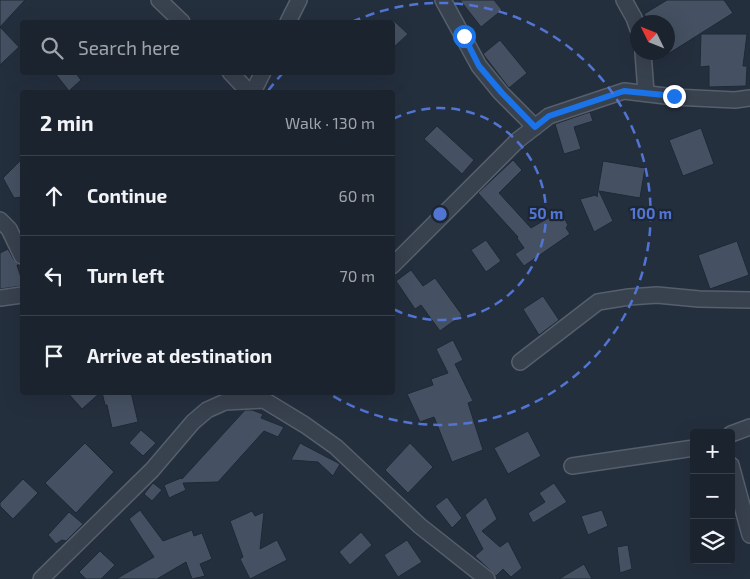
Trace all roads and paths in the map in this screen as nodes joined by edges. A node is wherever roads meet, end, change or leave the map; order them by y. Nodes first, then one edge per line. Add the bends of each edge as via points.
1 (159, 0) edge
2 (299, 0) edge
3 (443, 0) edge
4 (628, 2) edge
5 (633, 15) edge
6 (180, 20) edge
7 (289, 20) edge
8 (644, 60) edge
9 (233, 75) edge
10 (262, 75) edge
11 (247, 90) edge
12 (255, 90) edge
13 (646, 93) junction
14 (750, 98) edge
15 (535, 127) junction
16 (0, 220) edge
17 (20, 252) edge
18 (395, 263) edge
19 (20, 295) edge
20 (0, 298) edge
21 (750, 300) edge
22 (520, 362) dead end
23 (267, 396) edge
24 (222, 397) edge
25 (750, 427) edge
26 (735, 433) edge
27 (690, 449) edge
28 (572, 466) dead end
29 (733, 474) edge
30 (750, 535) edge
31 (50, 576) edge
32 (487, 579) edge

1 - 6 street
2 - 7 street
3 - 15 street via 479,66
4 - 5 street
8 - 13 street
9 - 11 street
10 - 12 street
13 - 14 street via 735,100
13 - 15 street via 624,91 549,116
15 - 18 street via 518,140
16 - 17 street via 9,229
19 - 20 street
21 - 22 street via 657,295 598,302
23 - 24 street
23 - 32 street via 336,447 420,526
24 - 31 street via 193,422 152,470
25 - 26 street
27 - 28 street
29 - 30 street

